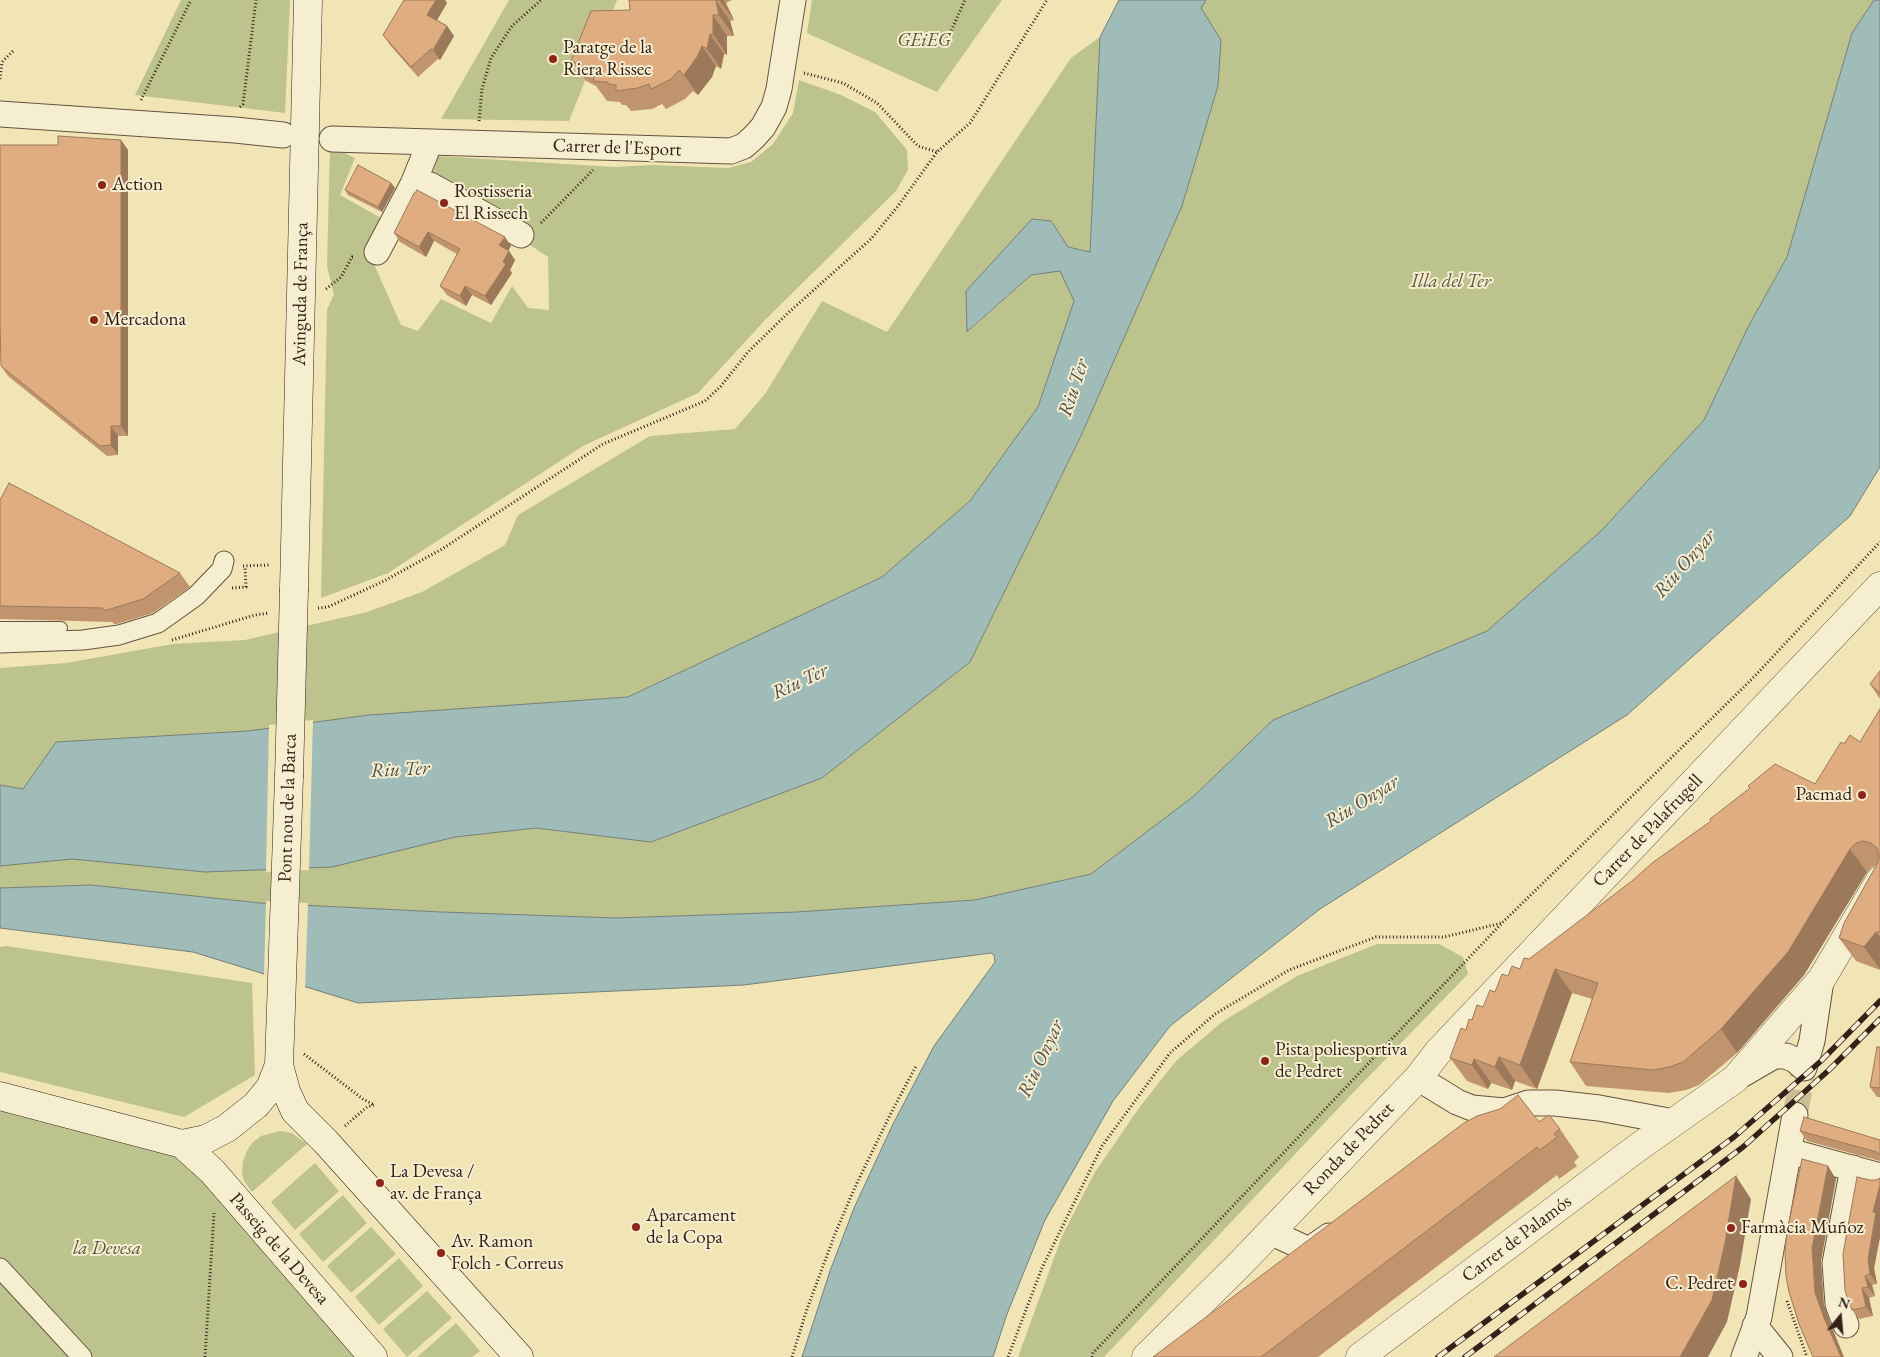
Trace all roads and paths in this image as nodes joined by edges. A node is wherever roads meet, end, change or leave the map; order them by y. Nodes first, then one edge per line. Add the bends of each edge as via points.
1 (191, 0) edge
2 (256, 0) edge
3 (308, 0) edge
4 (541, 0) edge
5 (793, 0) edge
6 (965, 0) edge
7 (1047, 0) edge
8 (947, 40) dead end
9 (13, 52) dead end
10 (781, 68) junction
11 (0, 79) edge
12 (132, 100) dead end
13 (141, 101) junction
14 (150, 102) dead end
15 (237, 108) dead end
16 (0, 114) edge
17 (479, 125) dead end
18 (283, 135) dead end
19 (332, 139) dead end
20 (426, 142) junction
21 (617, 148) junction
22 (937, 152) junction
23 (413, 184) junction
24 (521, 234) joint
25 (377, 252) joint
26 (326, 289) dead end
27 (1880, 542) edge
28 (231, 564) joint
29 (271, 565) dead end
30 (246, 566) junction
31 (1880, 586) edge
32 (228, 588) dead end
33 (294, 589) joint
34 (328, 607) dead end
35 (0, 628) edge
36 (61, 628) dead end
37 (0, 643) edge
38 (1880, 880) edge
39 (1503, 922) junction
40 (1821, 980) junction
41 (289, 1057) junction
42 (916, 1066) dead end
43 (1418, 1078) junction
44 (1734, 1079) junction
45 (0, 1096) edge
46 (1504, 1111) junction
47 (1795, 1115) tunnel mouth
48 (1464, 1119) junction
49 (1674, 1122) junction
50 (339, 1130) dead end
51 (182, 1144) junction
52 (1789, 1151) junction
53 (1853, 1168) junction
54 (1880, 1176) edge
55 (214, 1211) dead end
56 (1349, 1221) edge
57 (1270, 1232) junction
58 (0, 1268) edge
59 (1846, 1325) dead end
60 (1755, 1326) junction
61 (82, 1357) edge
62 (205, 1357) edge
63 (373, 1357) edge
64 (519, 1357) edge
65 (792, 1357) edge
66 (1008, 1357) edge
67 (1092, 1357) edge
68 (1146, 1357) edge
69 (1360, 1357) edge
70 (1744, 1357) edge
71 (1780, 1357) edge

1 - 13 path
2 - 15 path via 243,104
3 - 33 main road, Avinguda de França
4 - 17 path via 512,26 492,58 482,89
5 - 10 street, Carrer de l'Esport
6 - 8 path
7 - 22 path via 970,124
9 - 11 path via 2,62
10 - 21 street, Carrer de l'Esport via 779,89 769,117 744,146 731,150
10 - 22 path via 843,83 877,102 918,146
12 - 13 path
13 - 14 path
16 - 18 street
19 - 20 street, Carrer de l'Esport
20 - 21 street, Carrer de l'Esport
20 - 23 street via 426,152
21 - 24 path via 532,234
22 - 34 path via 871,239 788,312 705,401 603,444 442,549
23 - 24 street via 430,185
23 - 25 street
25 - 26 path via 352,257 341,277
27 - 39 path via 1752,679
28 - 30 path
28 - 37 street via 196,596 158,623 119,635 83,640
29 - 30 path
30 - 32 path via 246,587
31 - 43 main road, Carrer de Palafrugell via 1438,1052
33 - 41 main road, Pont nou de la Barca, bridge via 282,1028
35 - 36 lane
38 - 40 main road, Carrer de Palamós
39 - 66 path via 1444,937 1376,937 1289,970 1215,1014 1170,1053 1102,1146 1042,1268
39 - 67 path via 1093,1352
40 - 44 main road, Carrer de Palamós
40 - 44 street via 1812,1041 1804,1068 1786,1056 1774,1056
41 - 50 path via 374,1105 366,1107
41 - 51 main road, Passeig de la Devesa via 270,1088 227,1128 206,1139
41 - 64 main road via 286,1091 295,1111
42 - 65 path via 834,1234
43 - 48 street
43 - 57 main road, Ronda de Pedret
44 - 49 main road, Carrer de Palamós
45 - 51 main road, Passeig de la Devesa
46 - 48 street
46 - 48 street via 1472,1108
46 - 49 street via 1528,1103 1555,1103
47 - 52 street
49 - 69 main road, Carrer de Palamós
51 - 63 main road, Passeig de la Devesa via 212,1171
52 - 53 street
52 - 60 street
53 - 54 street
53 - 59 street via 1835,1263 1838,1304
55 - 62 path
56 - 57 street via 1309,1250
57 - 68 main road, Ronda de Pedret
58 - 61 street
60 - 70 street
60 - 71 street

